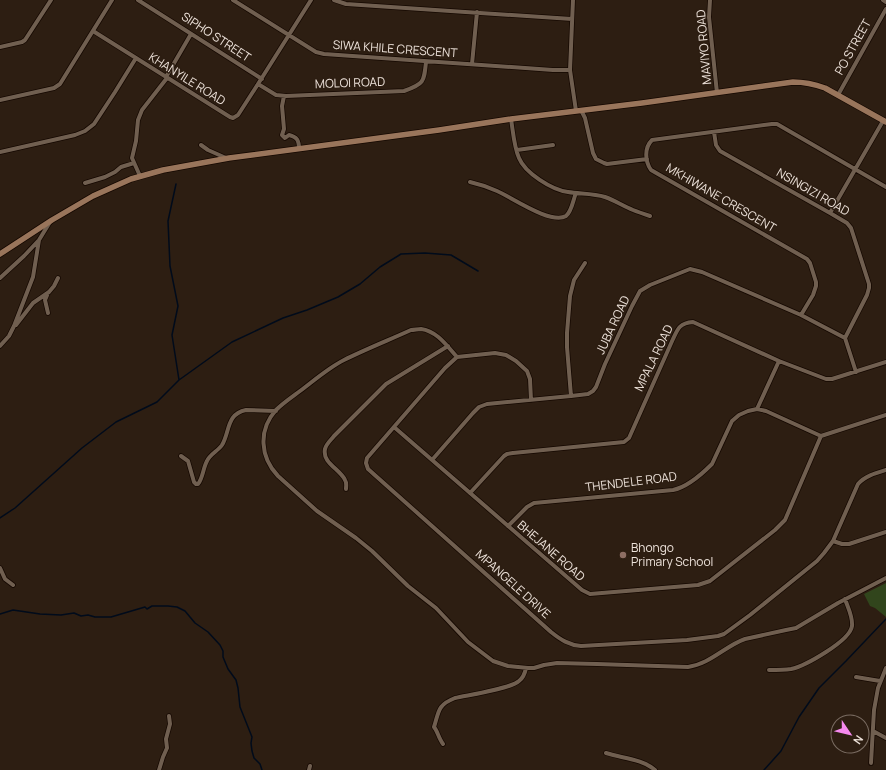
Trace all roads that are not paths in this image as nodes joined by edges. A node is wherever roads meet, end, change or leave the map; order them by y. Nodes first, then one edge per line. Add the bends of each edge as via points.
1 (51, 0) edge
2 (112, 0) edge
3 (138, 0) edge
4 (233, 0) edge
5 (311, 0) edge
6 (334, 0) edge
7 (573, 0) edge
8 (710, 0) edge
9 (883, 0) edge
10 (886, 2) edge
11 (886, 9) edge
12 (477, 12) junction
13 (572, 19) junction
14 (92, 31) junction
15 (191, 34) junction
16 (289, 35) junction
17 (0, 47) edge
18 (136, 58) junction
19 (426, 62) junction
20 (472, 64) junction
21 (570, 70) junction
22 (166, 78) junction
23 (262, 79) junction
24 (258, 84) junction
25 (718, 92) junction
26 (838, 95) junction
27 (284, 96) junction
28 (0, 100) edge
29 (579, 110) junction
30 (510, 119) junction
31 (885, 121) edge
32 (714, 132) junction
33 (201, 145) dead end
34 (553, 145) dead end
35 (299, 149) junction
36 (517, 150) junction
37 (0, 152) edge
38 (227, 158) junction
39 (646, 159) junction
40 (134, 163) junction
41 (855, 170) junction
42 (140, 176) junction
43 (470, 182) dead end
44 (85, 183) dead end
45 (886, 187) edge
46 (576, 193) junction
47 (830, 213) junction
48 (650, 216) dead end
49 (52, 220) junction
50 (39, 240) junction
51 (0, 254) edge
52 (586, 264) dead end
53 (0, 278) edge
54 (58, 278) dead end
55 (48, 293) junction
56 (48, 313) dead end
57 (801, 315) junction
58 (14, 326) junction
59 (845, 338) junction
60 (0, 346) edge
61 (448, 346) junction
62 (457, 357) junction
63 (779, 361) junction
64 (886, 362) edge
65 (856, 372) junction
66 (571, 396) junction
67 (531, 400) junction
68 (758, 409) junction
69 (276, 411) junction
70 (886, 415) edge
71 (394, 427) junction
72 (820, 436) junction
73 (181, 456) dead end
74 (432, 460) junction
75 (886, 470) edge
76 (346, 489) dead end
77 (470, 494) junction
78 (508, 526) junction
79 (886, 532) edge
80 (833, 541) junction
81 (0, 568) edge
82 (886, 578) edge
83 (13, 585) dead end
84 (845, 599) junction
85 (526, 668) junction
86 (886, 668) edge
87 (769, 670) dead end
88 (856, 677) dead end
89 (880, 682) junction
90 (169, 716) dead end
91 (873, 730) junction
92 (886, 738) edge
93 (443, 744) dead end
94 (606, 753) dead end
95 (871, 763) dead end
96 (159, 770) edge
97 (655, 770) edge

1 - 17 street via 25,40
2 - 14 street
3 - 15 street, SIPHO STREET
4 - 16 street, SIWA KHILE CRESCENT
5 - 16 street, KHANYILE ROAD
6 - 12 street via 346,4
7 - 13 street
8 - 25 street, MAVIYO ROAD via 709,17
9 - 10 street
11 - 26 street, PO STREET
12 - 13 street
12 - 20 street
13 - 21 street
14 - 18 street, KHANYILE ROAD
14 - 28 street via 60,84
15 - 22 street
15 - 23 street, SIPHO STREET
16 - 19 street, SIWA KHILE CRESCENT via 316,52 324,54
16 - 23 street, KHANYILE ROAD
18 - 22 street, KHANYILE ROAD
18 - 37 street via 94,124 85,131
19 - 20 street, SIWA KHILE CRESCENT
19 - 27 street, MOLOI ROAD via 424,77 420,84 404,91
20 - 21 street, SIWA KHILE CRESCENT
21 - 29 street
22 - 24 street, KHANYILE ROAD via 233,118 238,115
22 - 40 street via 139,115 132,158
23 - 24 street, KHANYILE ROAD
24 - 27 street, MOLOI ROAD via 276,95
25 - 26 street via 805,82
25 - 29 street
26 - 31 street
27 - 35 street via 282,135 285,138 288,135 294,136 299,141
29 - 30 street
29 - 39 street via 585,118 593,153 600,162 607,164
30 - 35 street
30 - 36 street
31 - 41 street
32 - 39 street via 652,140 647,146
32 - 41 street via 777,124
32 - 47 street, NSINGIZI ROAD via 716,145 720,151
33 - 38 street
34 - 36 street
35 - 38 street
36 - 46 street via 519,158 534,176 560,190
38 - 42 street
39 - 57 street, MKHIWANE CRESCENT via 656,173 808,259 816,286
40 - 42 street
40 - 44 street via 105,177
41 - 45 street
41 - 47 street
42 - 49 street via 93,196
43 - 46 street via 498,191 535,211 557,218 568,213
46 - 48 street via 604,197
47 - 59 street, NSINGIZI ROAD via 851,228 869,284 867,296
49 - 50 street
49 - 51 street
50 - 53 street
50 - 58 street via 34,272
52 - 66 street via 574,280 570,296 567,340
54 - 55 street
55 - 56 street
55 - 58 street via 33,303
57 - 59 street, JUBA ROAD
57 - 66 street, JUBA ROAD via 702,272 690,269 683,271 640,291 596,387 588,394
58 - 60 street
59 - 65 street
61 - 62 street
61 - 69 street via 428,331 411,330 343,360 321,374
61 - 76 street via 386,384 327,444 325,456 344,478
62 - 67 street via 500,353 516,360 529,376
62 - 71 street, MPANGELE DRIVE
63 - 65 street, MPALA ROAD via 826,379
63 - 68 street
63 - 77 street, MPALA ROAD via 693,322 684,324 678,328 627,440 507,454
64 - 65 street, MPALA ROAD
66 - 67 street, JUBA ROAD
67 - 74 street, JUBA ROAD via 479,407
68 - 72 street
68 - 78 street, THENDELE ROAD via 739,415 732,421 712,464 683,487 534,503
69 - 73 street via 246,410 237,414 230,422 221,446 208,458 198,484 194,482 188,461
69 - 85 street via 267,424 263,445 265,457 272,470 317,511 372,551 408,586 436,608 468,642 492,661
70 - 72 street
71 - 74 street, BHEJANE ROAD
71 - 80 street, MPANGELE DRIVE via 367,458 368,469 551,632 574,645 687,640 724,634 817,561
72 - 78 street, BHEJANE ROAD via 785,520 710,581 702,584 590,594 582,590
74 - 77 street, BHEJANE ROAD
75 - 80 street, MPANGELE DRIVE via 860,481
77 - 78 street, BHEJANE ROAD
79 - 80 street via 849,544
81 - 83 street via 5,579
82 - 84 street
84 - 85 street via 796,628 740,641 696,666 557,663
84 - 87 street via 852,617 852,626 847,636 817,658 801,666
85 - 93 street via 515,684 455,698 443,704 434,727
86 - 89 street
88 - 89 street
89 - 91 street
90 - 96 street via 167,748
91 - 92 street
91 - 95 street
94 - 97 street via 643,763

